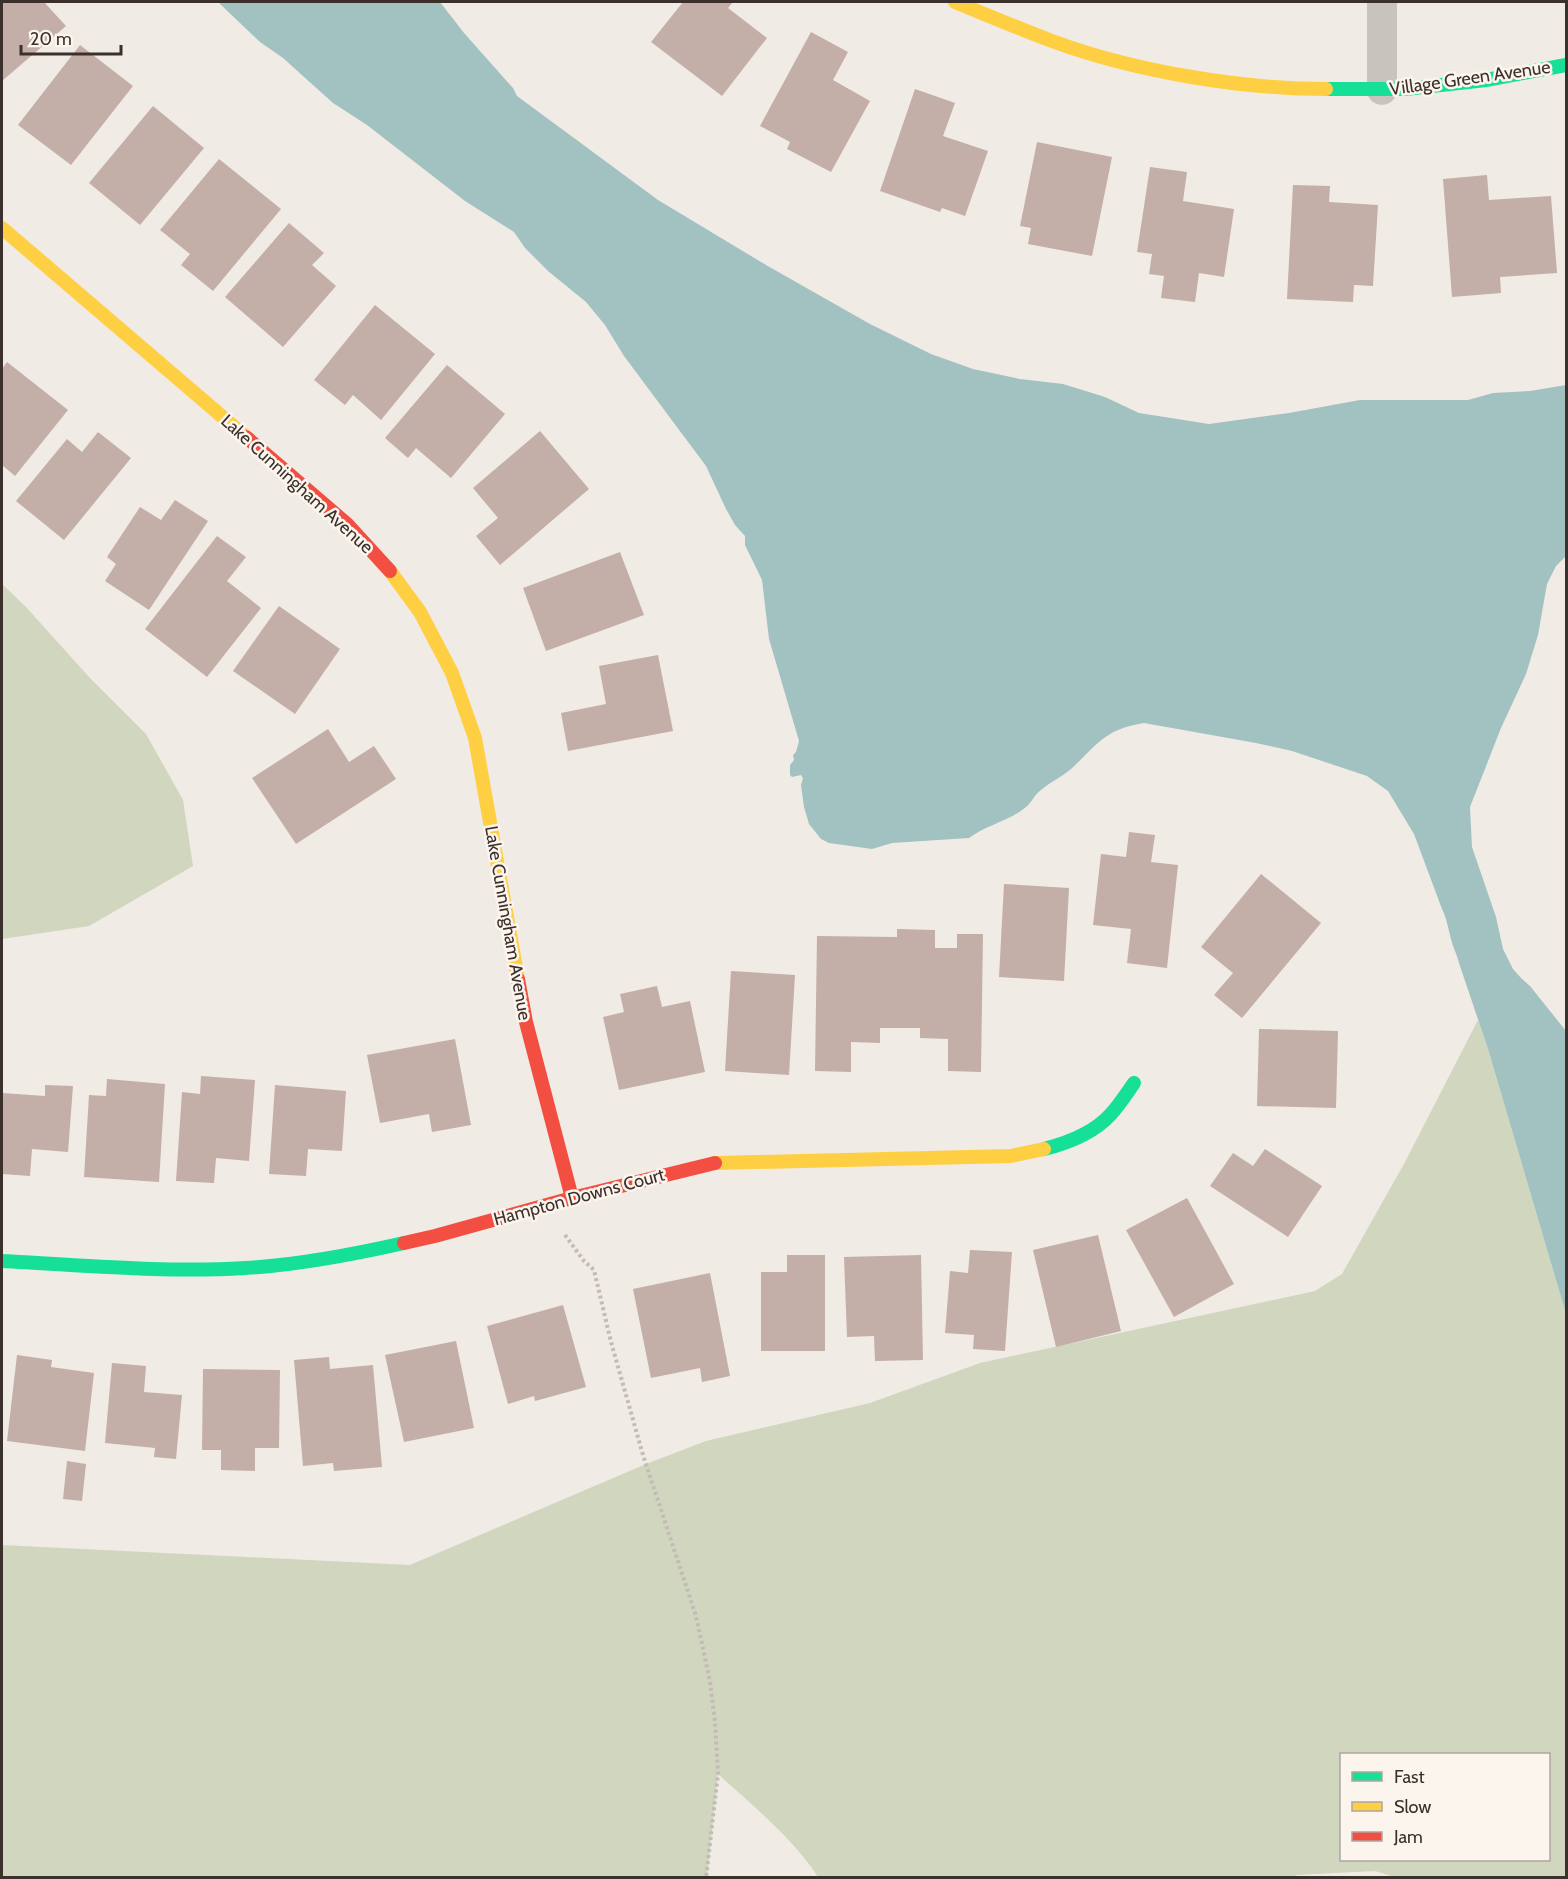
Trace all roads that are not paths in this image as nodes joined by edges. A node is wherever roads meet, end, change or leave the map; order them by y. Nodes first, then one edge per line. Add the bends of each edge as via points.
1 (955, 2) edge
2 (1382, 2) edge
3 (1566, 64) edge
4 (1382, 90) junction
5 (2, 228) edge
6 (1134, 1083) dead end
7 (572, 1198) junction
8 (2, 1261) edge

1 - 4 street, Village Green Avenue via 1054,42 1136,66 1230,82 1305,89
2 - 4 street
3 - 4 street, Village Green Avenue via 1486,80
5 - 7 street, Lake Cunningham Avenue via 347,525 384,563 420,612 452,673 475,738 526,1022
6 - 7 street, Hampton Downs Court via 1107,1119 1075,1140 1042,1150 1011,1156 713,1163
7 - 8 street, Hampton Downs Court via 341,1257 246,1268 164,1270

